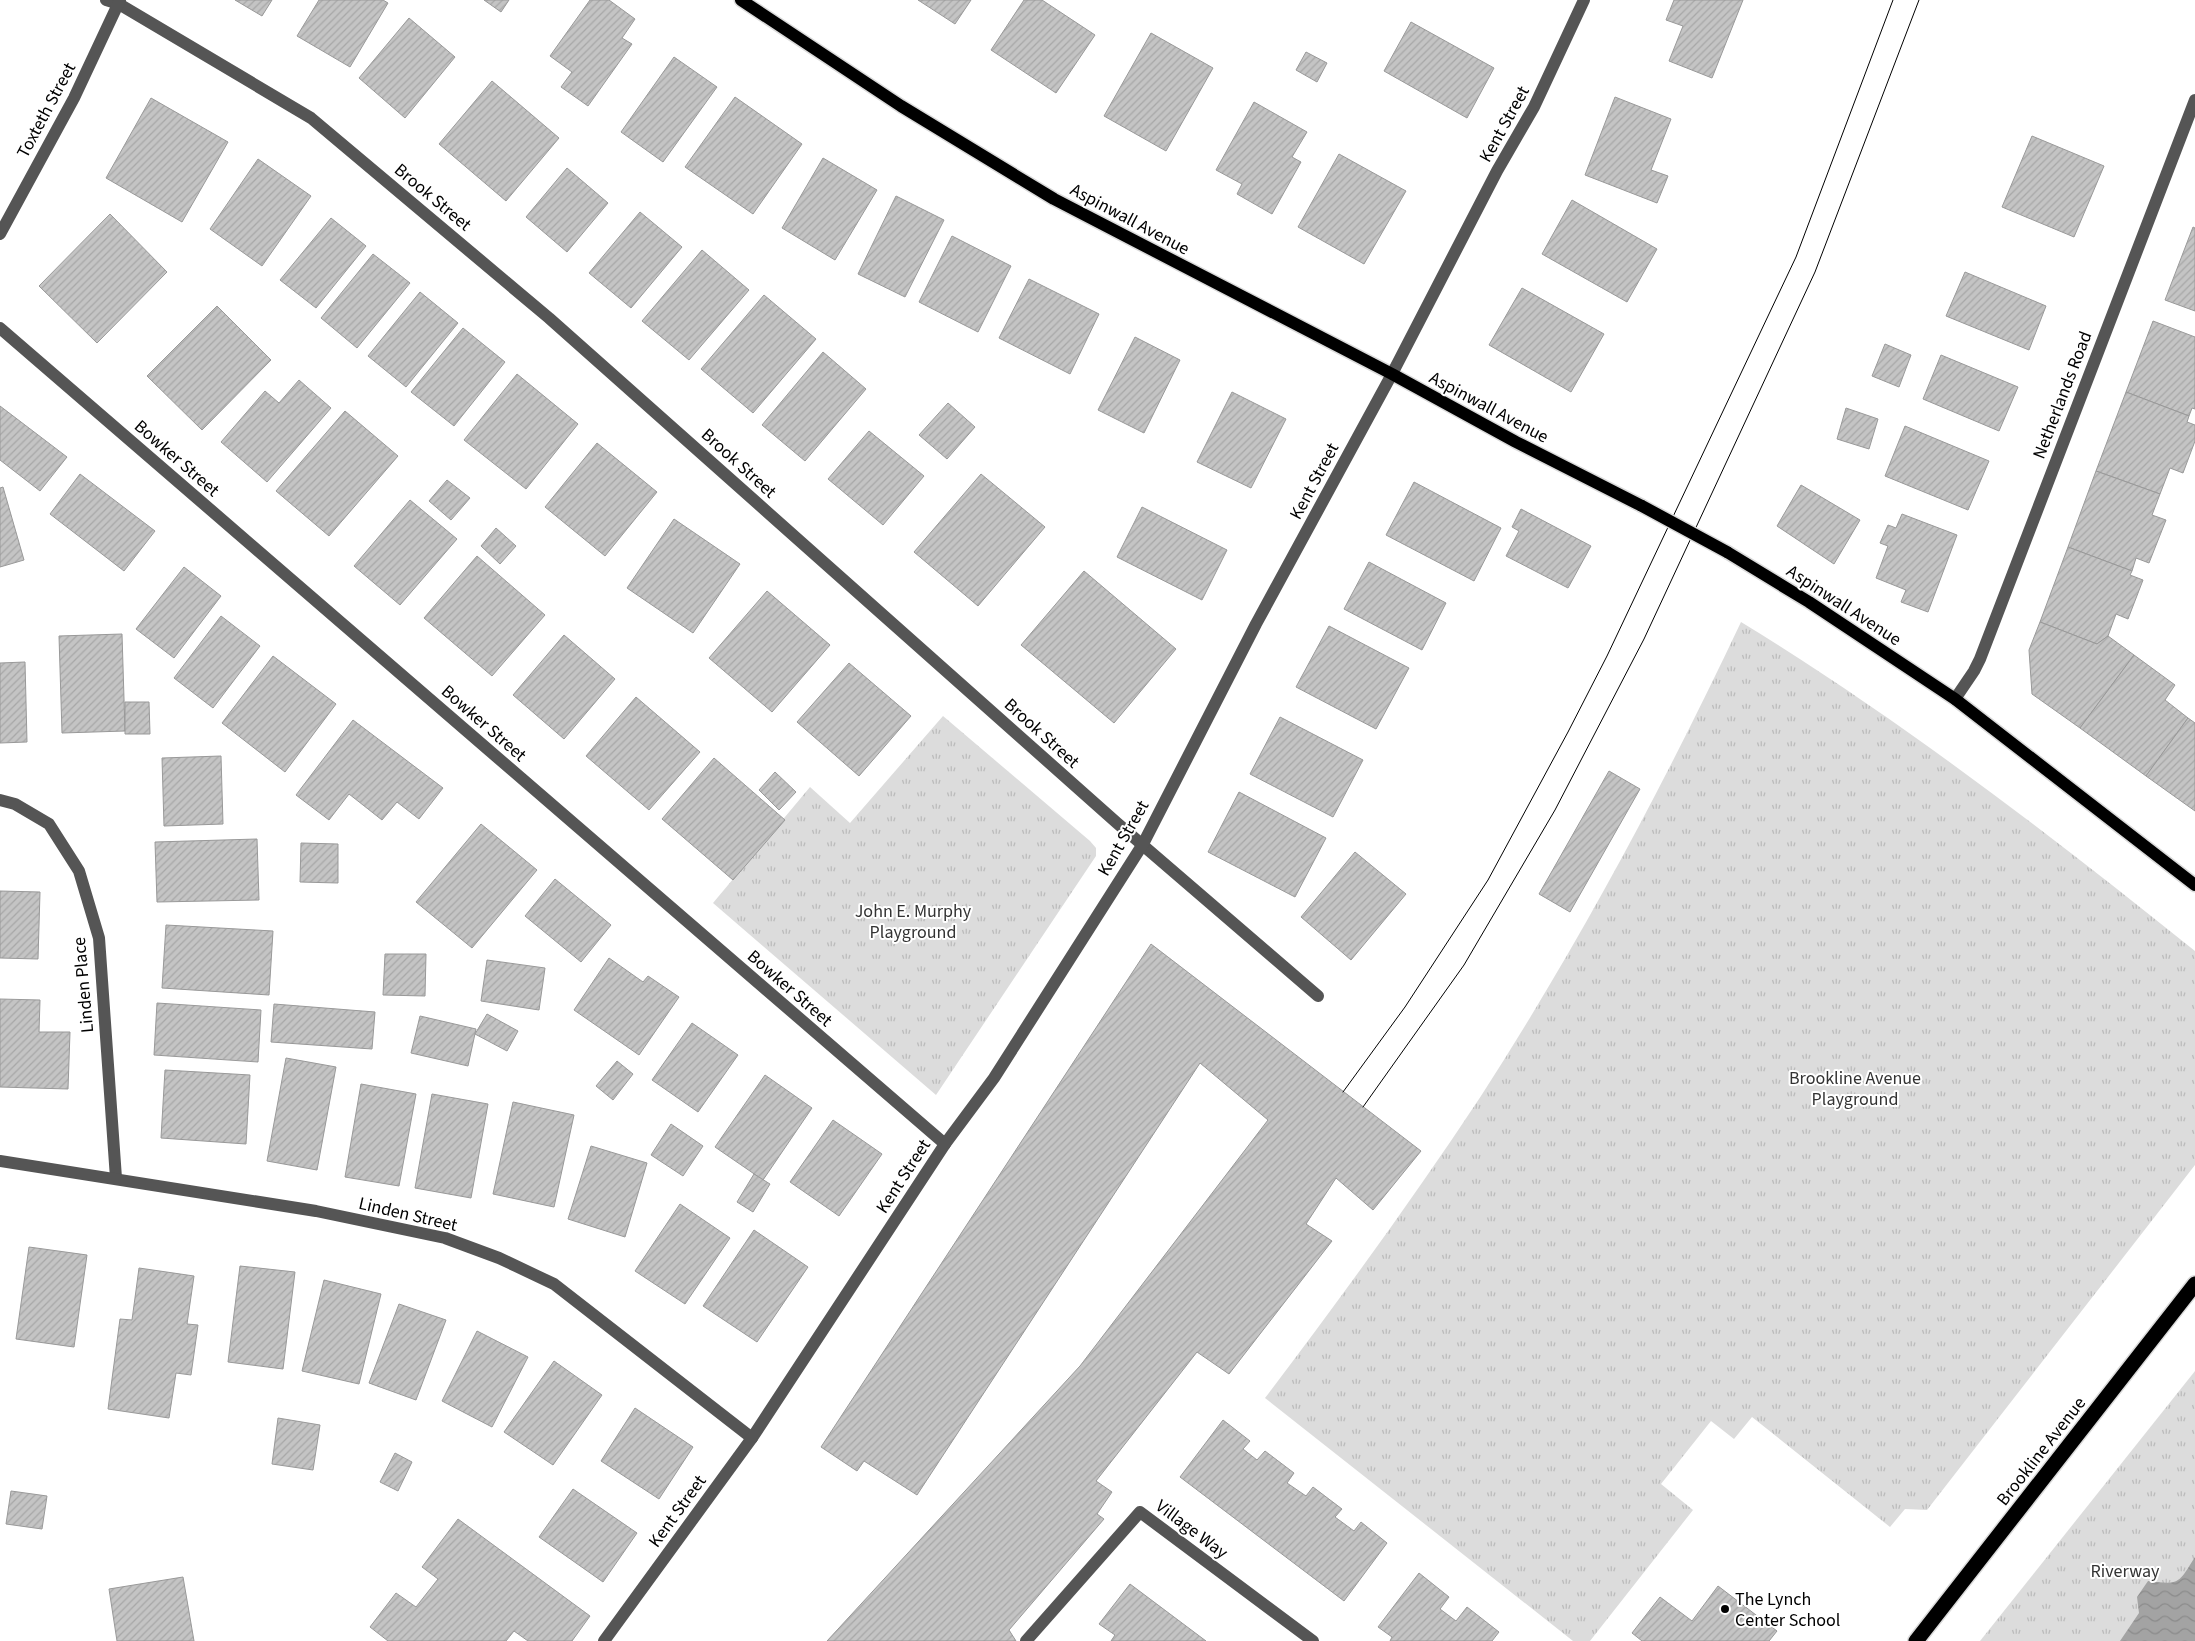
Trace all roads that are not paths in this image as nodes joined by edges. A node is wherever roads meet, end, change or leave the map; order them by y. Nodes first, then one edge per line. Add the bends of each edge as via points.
1 (106, 0) edge
2 (741, 0) edge
3 (1584, 0) edge
4 (119, 2) edge
5 (2195, 100) edge
6 (0, 234) edge
7 (0, 328) edge
8 (1392, 374) junction
9 (1955, 699) junction
10 (0, 800) edge
11 (1142, 844) junction
12 (2195, 885) edge
13 (1318, 996) dead end
14 (945, 1144) junction
15 (0, 1161) edge
16 (116, 1178) junction
17 (2195, 1284) edge
18 (752, 1438) junction
19 (604, 1641) edge
20 (1026, 1641) edge
21 (1313, 1641) edge
22 (1916, 1641) edge

1 - 4 street, Brook Street
2 - 8 main road, Aspinwall Avenue via 901,106 1054,199
3 - 8 street, Kent Street via 1534,107 1497,171
4 - 6 street, Toxteth Street via 74,98
4 - 11 street, Brook Street via 312,118 549,318
5 - 9 street, Netherlands Road via 1980,659
7 - 14 street, Bowker Street
8 - 9 main road, Aspinwall Avenue, bridge via 1727,552
8 - 11 street, Kent Street via 1256,624
9 - 12 main road, Aspinwall Avenue
10 - 16 street, Linden Place via 15,804 49,824 79,871 99,938
11 - 13 street, Brook Street
11 - 14 street, Kent Street via 994,1078
14 - 18 street, Kent Street
15 - 16 street, Linden Street
16 - 18 street, Linden Street via 326,1213 445,1238 499,1258 554,1284
17 - 22 highway, Brookline Avenue
18 - 19 street, Kent Street
20 - 21 street, Village Way via 1140,1512

